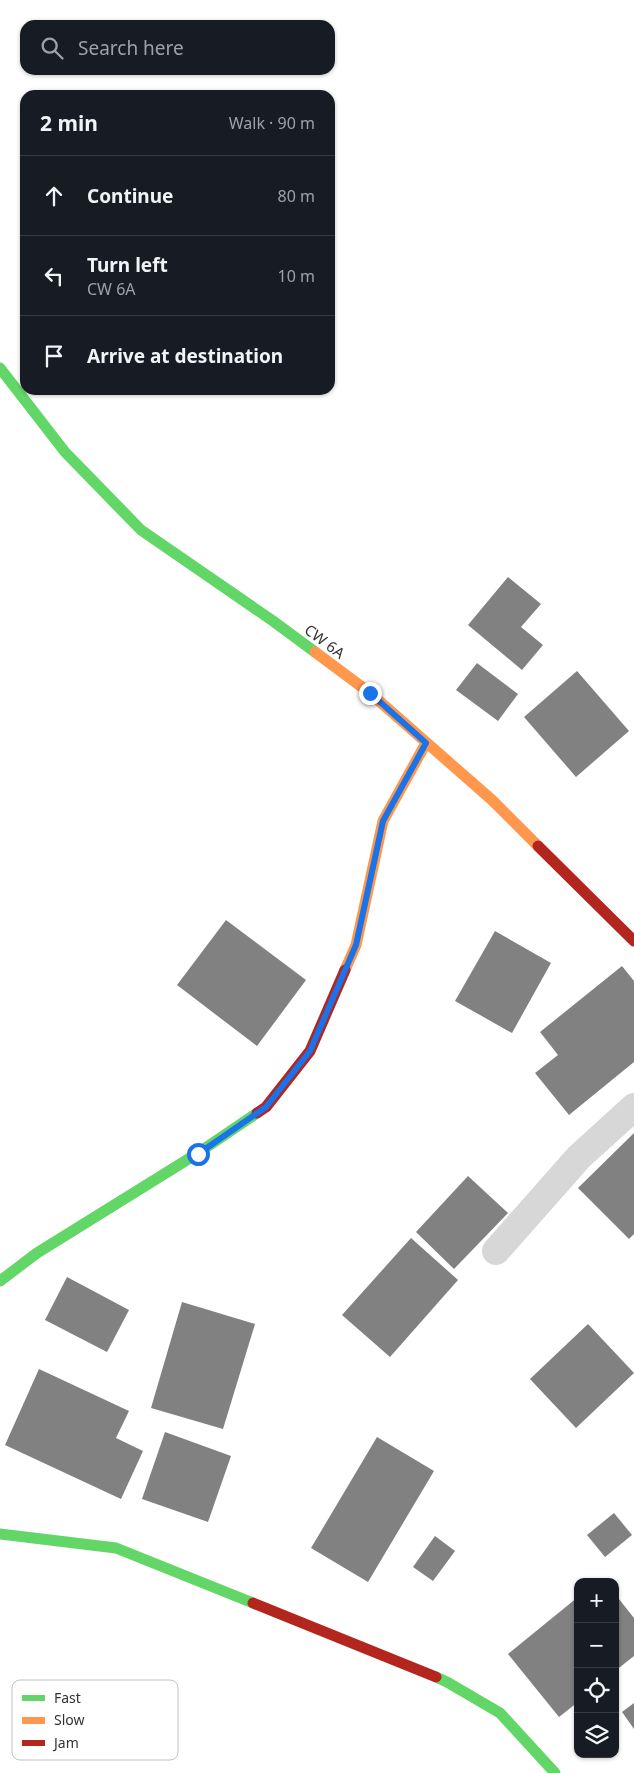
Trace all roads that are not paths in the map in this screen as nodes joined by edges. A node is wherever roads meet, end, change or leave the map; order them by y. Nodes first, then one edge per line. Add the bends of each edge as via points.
1 (0, 368) edge
2 (20, 394) edge
3 (21, 395) edge
4 (426, 743) junction
5 (634, 941) edge
6 (634, 1106) edge
7 (496, 1251) dead end
8 (0, 1281) edge
9 (0, 1534) edge
10 (555, 1773) edge

1 - 2 street, CW 6A / CW 6A
3 - 4 street, CW 6A / CW 6A via 65,452 141,530 370,693
4 - 5 street, CW 6A / CW 6A via 492,800
4 - 8 street via 383,821 356,945 310,1051 266,1107 198,1154 37,1253
6 - 7 street via 579,1157
9 - 10 street via 116,1548 447,1682 500,1713

